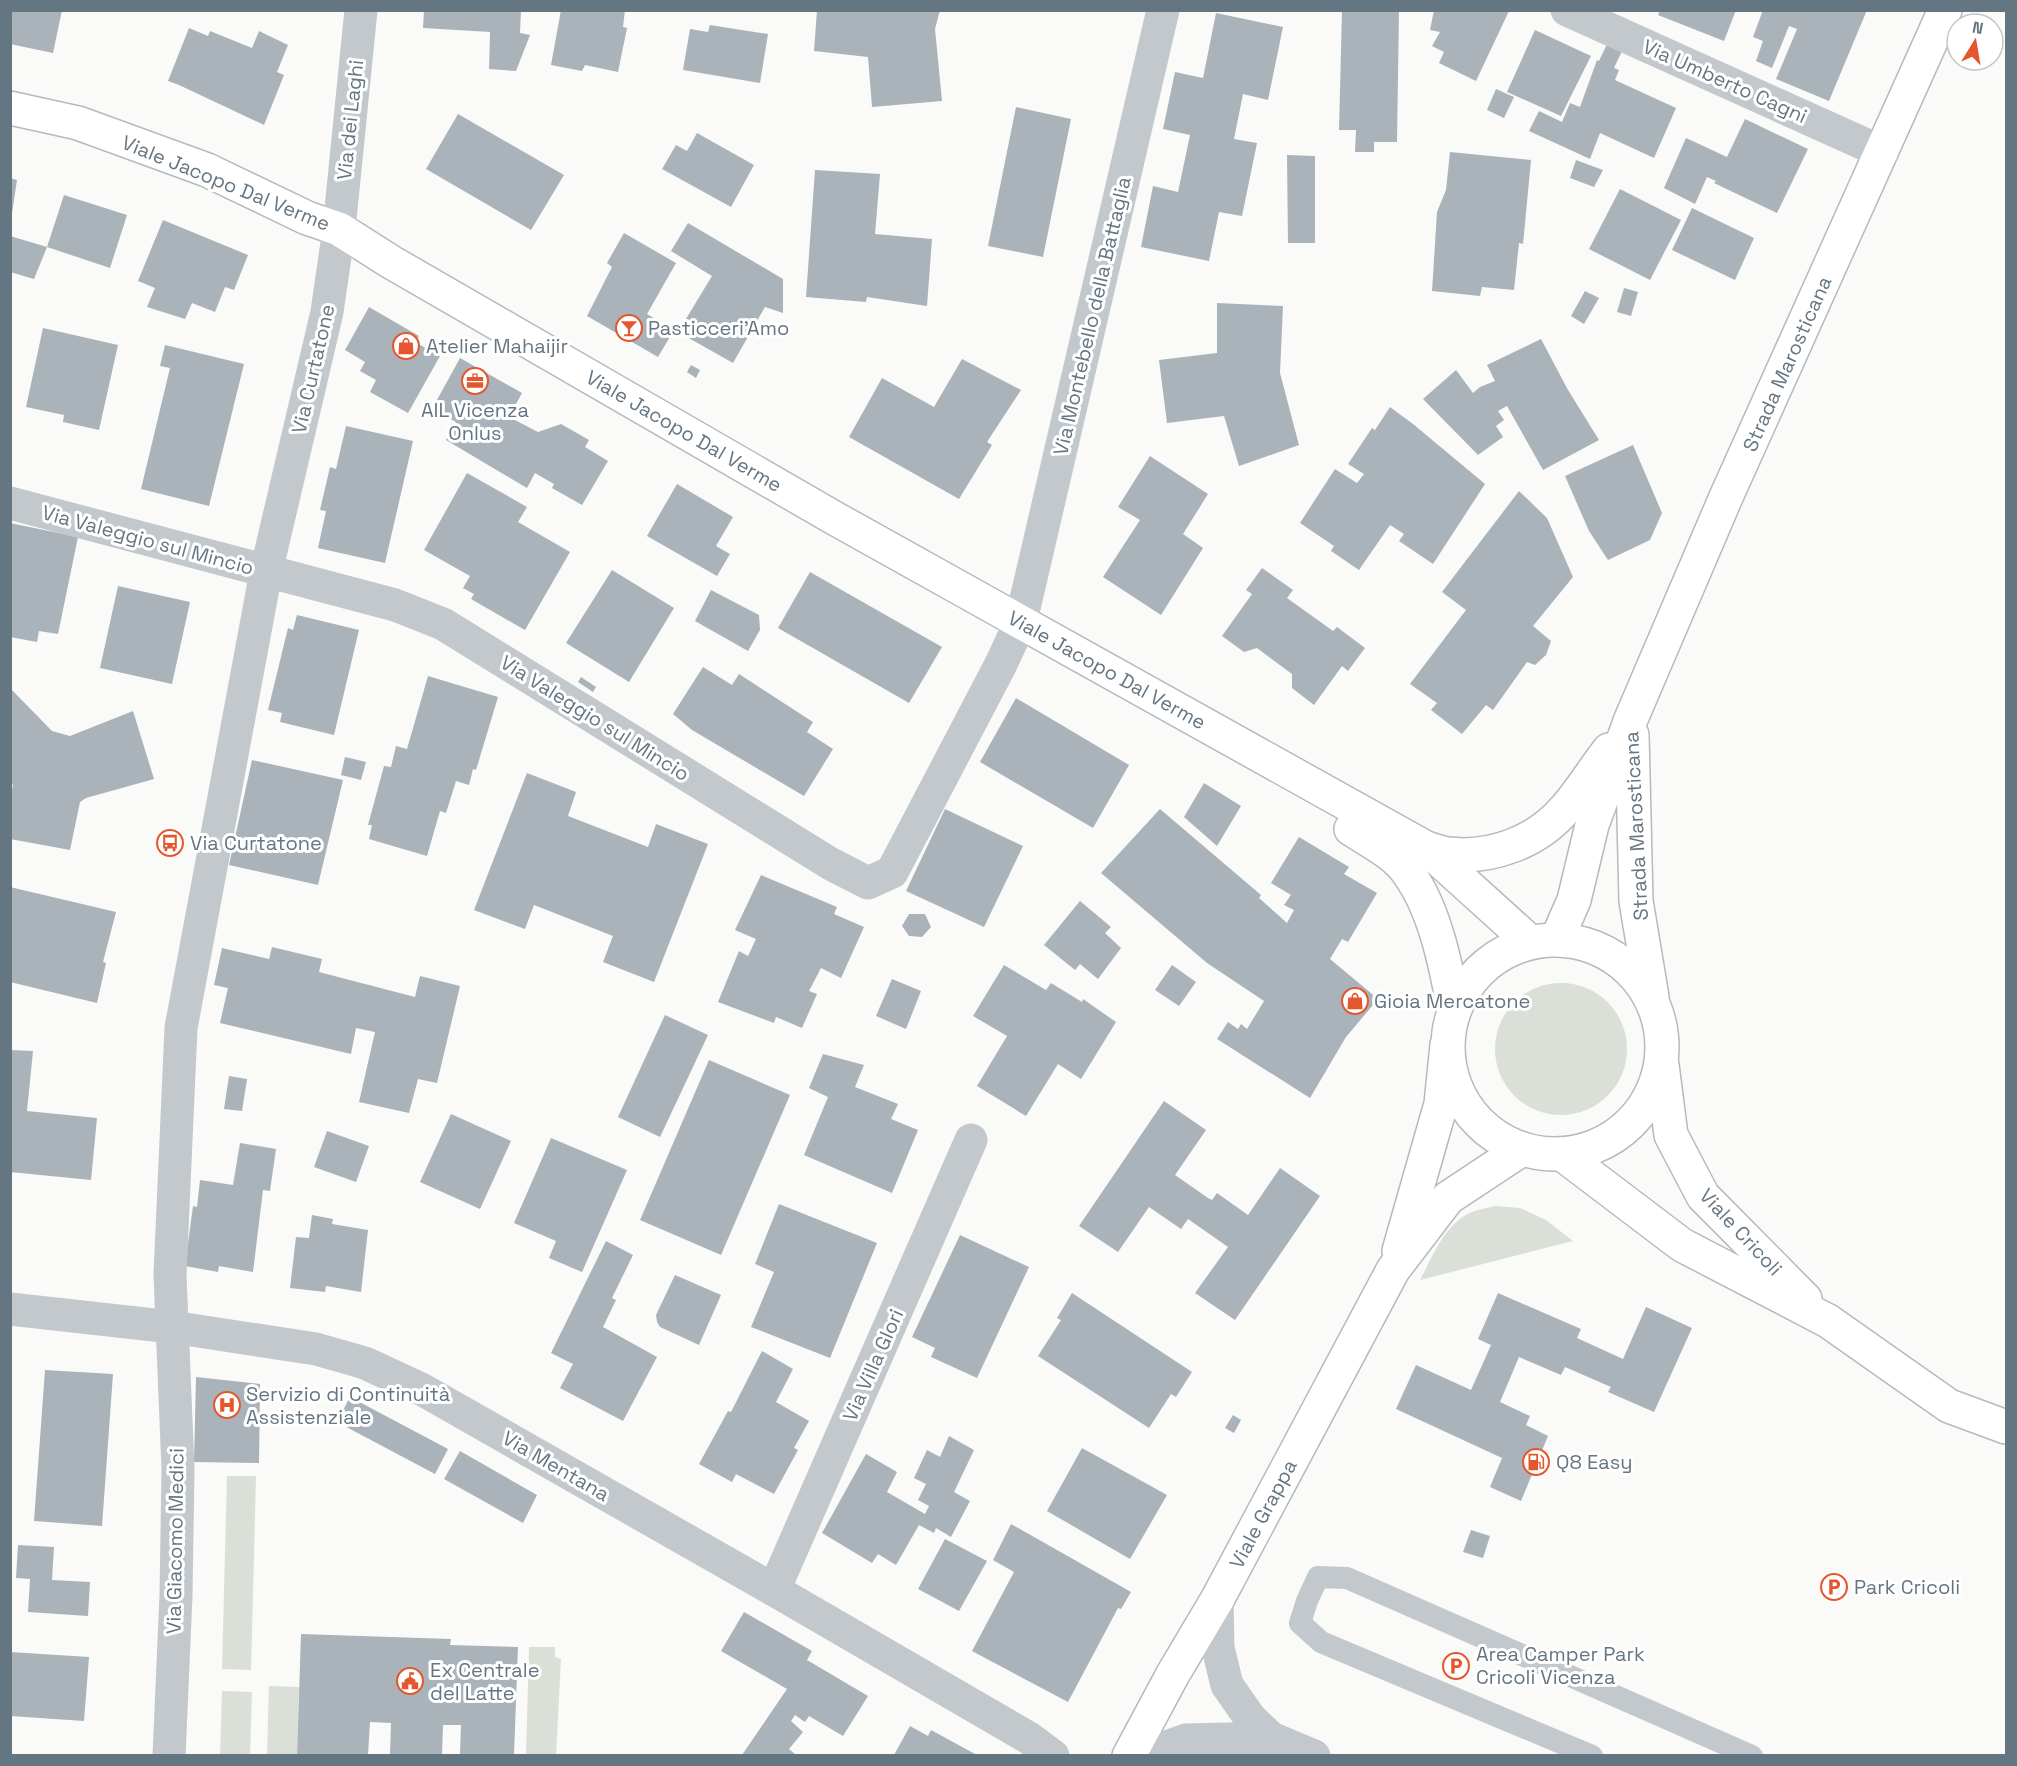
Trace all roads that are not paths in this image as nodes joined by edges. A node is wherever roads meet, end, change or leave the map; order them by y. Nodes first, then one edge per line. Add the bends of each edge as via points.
1 (361, 10) edge
2 (1163, 10) edge
3 (1567, 10) edge
4 (1945, 10) edge
5 (10, 108) edge
6 (1882, 152) junction
7 (339, 229) junction
8 (10, 503) edge
9 (266, 572) junction
10 (1021, 621) junction
11 (1631, 719) junction
12 (1306, 782) junction
13 (1426, 848) junction
14 (1544, 940) junction
15 (1653, 1004) junction
16 (1454, 1008) junction
17 (1446, 1045) junction
18 (1661, 1059) junction
19 (971, 1140) dead end
20 (1522, 1149) junction
21 (1562, 1154) junction
22 (1393, 1270) junction
23 (10, 1309) edge
24 (1828, 1322) junction
25 (171, 1327) junction
26 (2007, 1427) edge
27 (774, 1590) junction
28 (1217, 1600) junction
29 (1173, 1674) junction
30 (1227, 1685) junction
31 (1271, 1737) junction
32 (169, 1755) edge
33 (1053, 1755) edge
34 (1129, 1755) edge
35 (1142, 1755) edge
36 (1314, 1755) edge
37 (1592, 1755) edge
38 (1752, 1755) edge

1 - 7 street, Via dei Laghi
2 - 10 street, Via Montebello della Battaglia
3 - 6 street, Via Umberto Cagni
4 - 6 main road, Strada Marosticana
5 - 7 main road, Viale Jacopo Dal Verme via 78,123 196,166
6 - 11 main road, Strada Marosticana
7 - 9 street, Via Curtatone via 327,312
7 - 10 main road, Viale Jacopo Dal Verme via 815,507
8 - 9 street, Via Valeggio sul Mincio
9 - 10 street, Via Valeggio sul Mincio via 395,605 443,624 831,864 868,883 892,872
9 - 25 street, Via Curtatone via 181,1028
10 - 12 main road, Viale Jacopo Dal Verme
11 - 13 main road, Strada Marosticana via 1564,810 1536,834 1505,849 1482,853 1449,854
11 - 14 main road, Strada Marosticana via 1592,825 1574,900
11 - 15 main road, Strada Marosticana via 1636,901
12 - 13 main road, Viale Jacopo Dal Verme
12 - 16 main road, Viale Jacopo Dal Verme via 1348,827 1409,872 1425,901 1446,965
13 - 14 main road, Viale Jacopo Dal Verme
14 - 15 main road via 1587,944 1615,958 1637,978
14 - 16 main road via 1497,955 1471,978
15 - 18 main road via 1661,1031
16 - 17 main road
17 - 20 main road via 1452,1079 1467,1109 1492,1134
17 - 22 main road, Viale Grappa via 1442,1104
18 - 21 main road via 1654,1088 1639,1113 1617,1134 1592,1148
18 - 24 main road, Viale Cricoli via 1671,1135 1703,1196
19 - 27 street, Via Villa Glori
20 - 21 main road
20 - 22 main road, Viale Grappa via 1448,1198
21 - 24 main road, Viale Cricoli via 1682,1245
22 - 28 main road, Viale Grappa
23 - 25 street, Via Mentana
24 - 26 main road, Viale Cricoli via 1949,1406
25 - 27 street, Via Mentana via 316,1349 365,1363 423,1390
25 - 32 street, Via Giacomo Medici via 178,1469
27 - 33 street, Via Mentana
28 - 29 main road, Viale Grappa
28 - 30 street via 1218,1648
29 - 30 street via 1191,1670 1209,1674
29 - 34 main road, Viale Grappa
30 - 31 street via 1250,1718
31 - 35 street via 1186,1740
31 - 36 street
37 - 38 lane via 1321,1642 1300,1623 1318,1577 1347,1578

